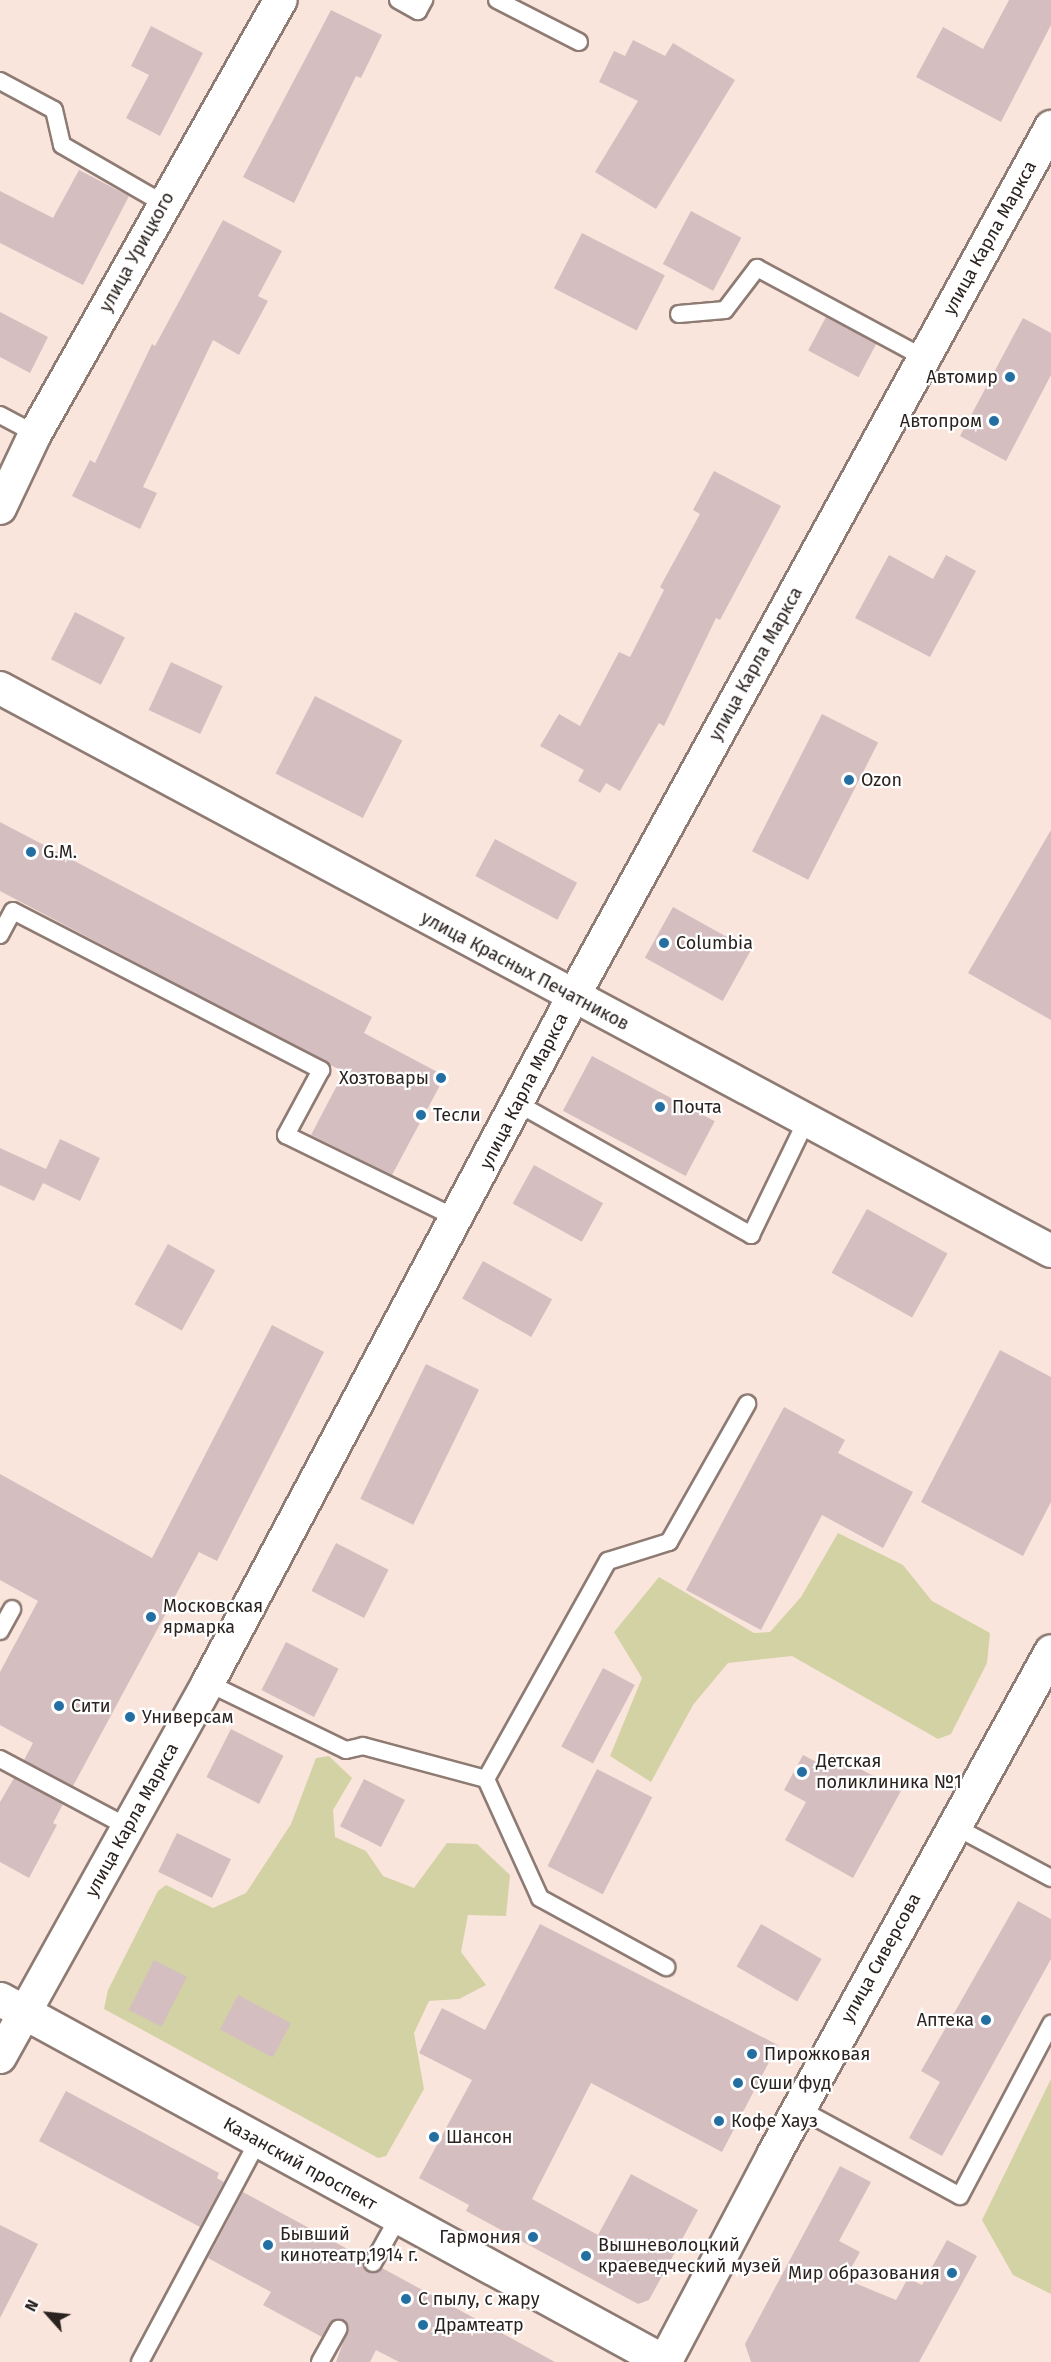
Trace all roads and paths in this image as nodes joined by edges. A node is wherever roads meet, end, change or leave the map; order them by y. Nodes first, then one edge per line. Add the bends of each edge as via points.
1 (280, 0) edge
2 (398, 0) edge
3 (424, 0) edge
4 (497, 0) edge
5 (579, 42) dead end
6 (0, 81) edge
7 (1051, 127) edge
8 (164, 204) junction
9 (679, 314) dead end
10 (924, 358) junction
11 (0, 415) edge
12 (35, 434) junction
13 (0, 508) edge
14 (0, 688) edge
15 (0, 935) edge
16 (573, 997) junction
17 (517, 1103) junction
18 (807, 1119) junction
19 (458, 1219) junction
20 (1051, 1251) edge
21 (747, 1404) dead end
22 (12, 1609) dead end
23 (0, 1631) edge
24 (1051, 1651) edge
25 (208, 1683) junction
26 (0, 1759) edge
27 (486, 1779) junction
28 (954, 1826) junction
29 (128, 1827) junction
30 (1051, 1878) edge
31 (666, 1967) dead end
32 (13, 2006) edge
33 (1051, 2024) edge
34 (0, 2057) edge
35 (798, 2108) junction
36 (258, 2141) junction
37 (398, 2218) junction
38 (373, 2263) dead end
39 (338, 2329) dead end
40 (140, 2362) edge
41 (320, 2362) edge
42 (664, 2362) edge

1 - 8 street, улица Урицкого
2 - 3 lane via 418,11
4 - 5 lane
6 - 8 lane via 54,110 62,145
7 - 10 street, улица Карла Маркса
8 - 12 street, улица Урицкого
9 - 10 lane via 725,310 757,268
10 - 16 street, улица Карла Маркса
11 - 12 lane
12 - 13 street, улица Урицкого
14 - 16 street, улица Красных Печатников
15 - 19 lane via 13,911 321,1070 286,1135
16 - 17 street, улица Карла Маркса
16 - 18 street, улица Красных Печатников
17 - 18 lane via 751,1235
17 - 19 street, улица Карла Маркса
18 - 20 street, улица Красных Печатников
19 - 25 street, улица Карла Маркса
21 - 27 lane via 669,1542 608,1561
22 - 23 lane
24 - 28 street, улица Сиверсова
25 - 27 lane via 346,1750 363,1746
25 - 29 street, улица Карла Маркса
26 - 29 lane
27 - 31 lane via 540,1899
28 - 30 lane
28 - 35 street, улица Сиверсова
29 - 32 street, улица Карла Маркса
32 - 34 street, улица Карла Маркса
32 - 36 street, Казанский проспект
33 - 35 lane via 960,2196
35 - 42 street, улица Сиверсова
36 - 37 street, Казанский проспект
36 - 40 lane
37 - 38 lane
37 - 42 street, Казанский проспект
39 - 41 lane

